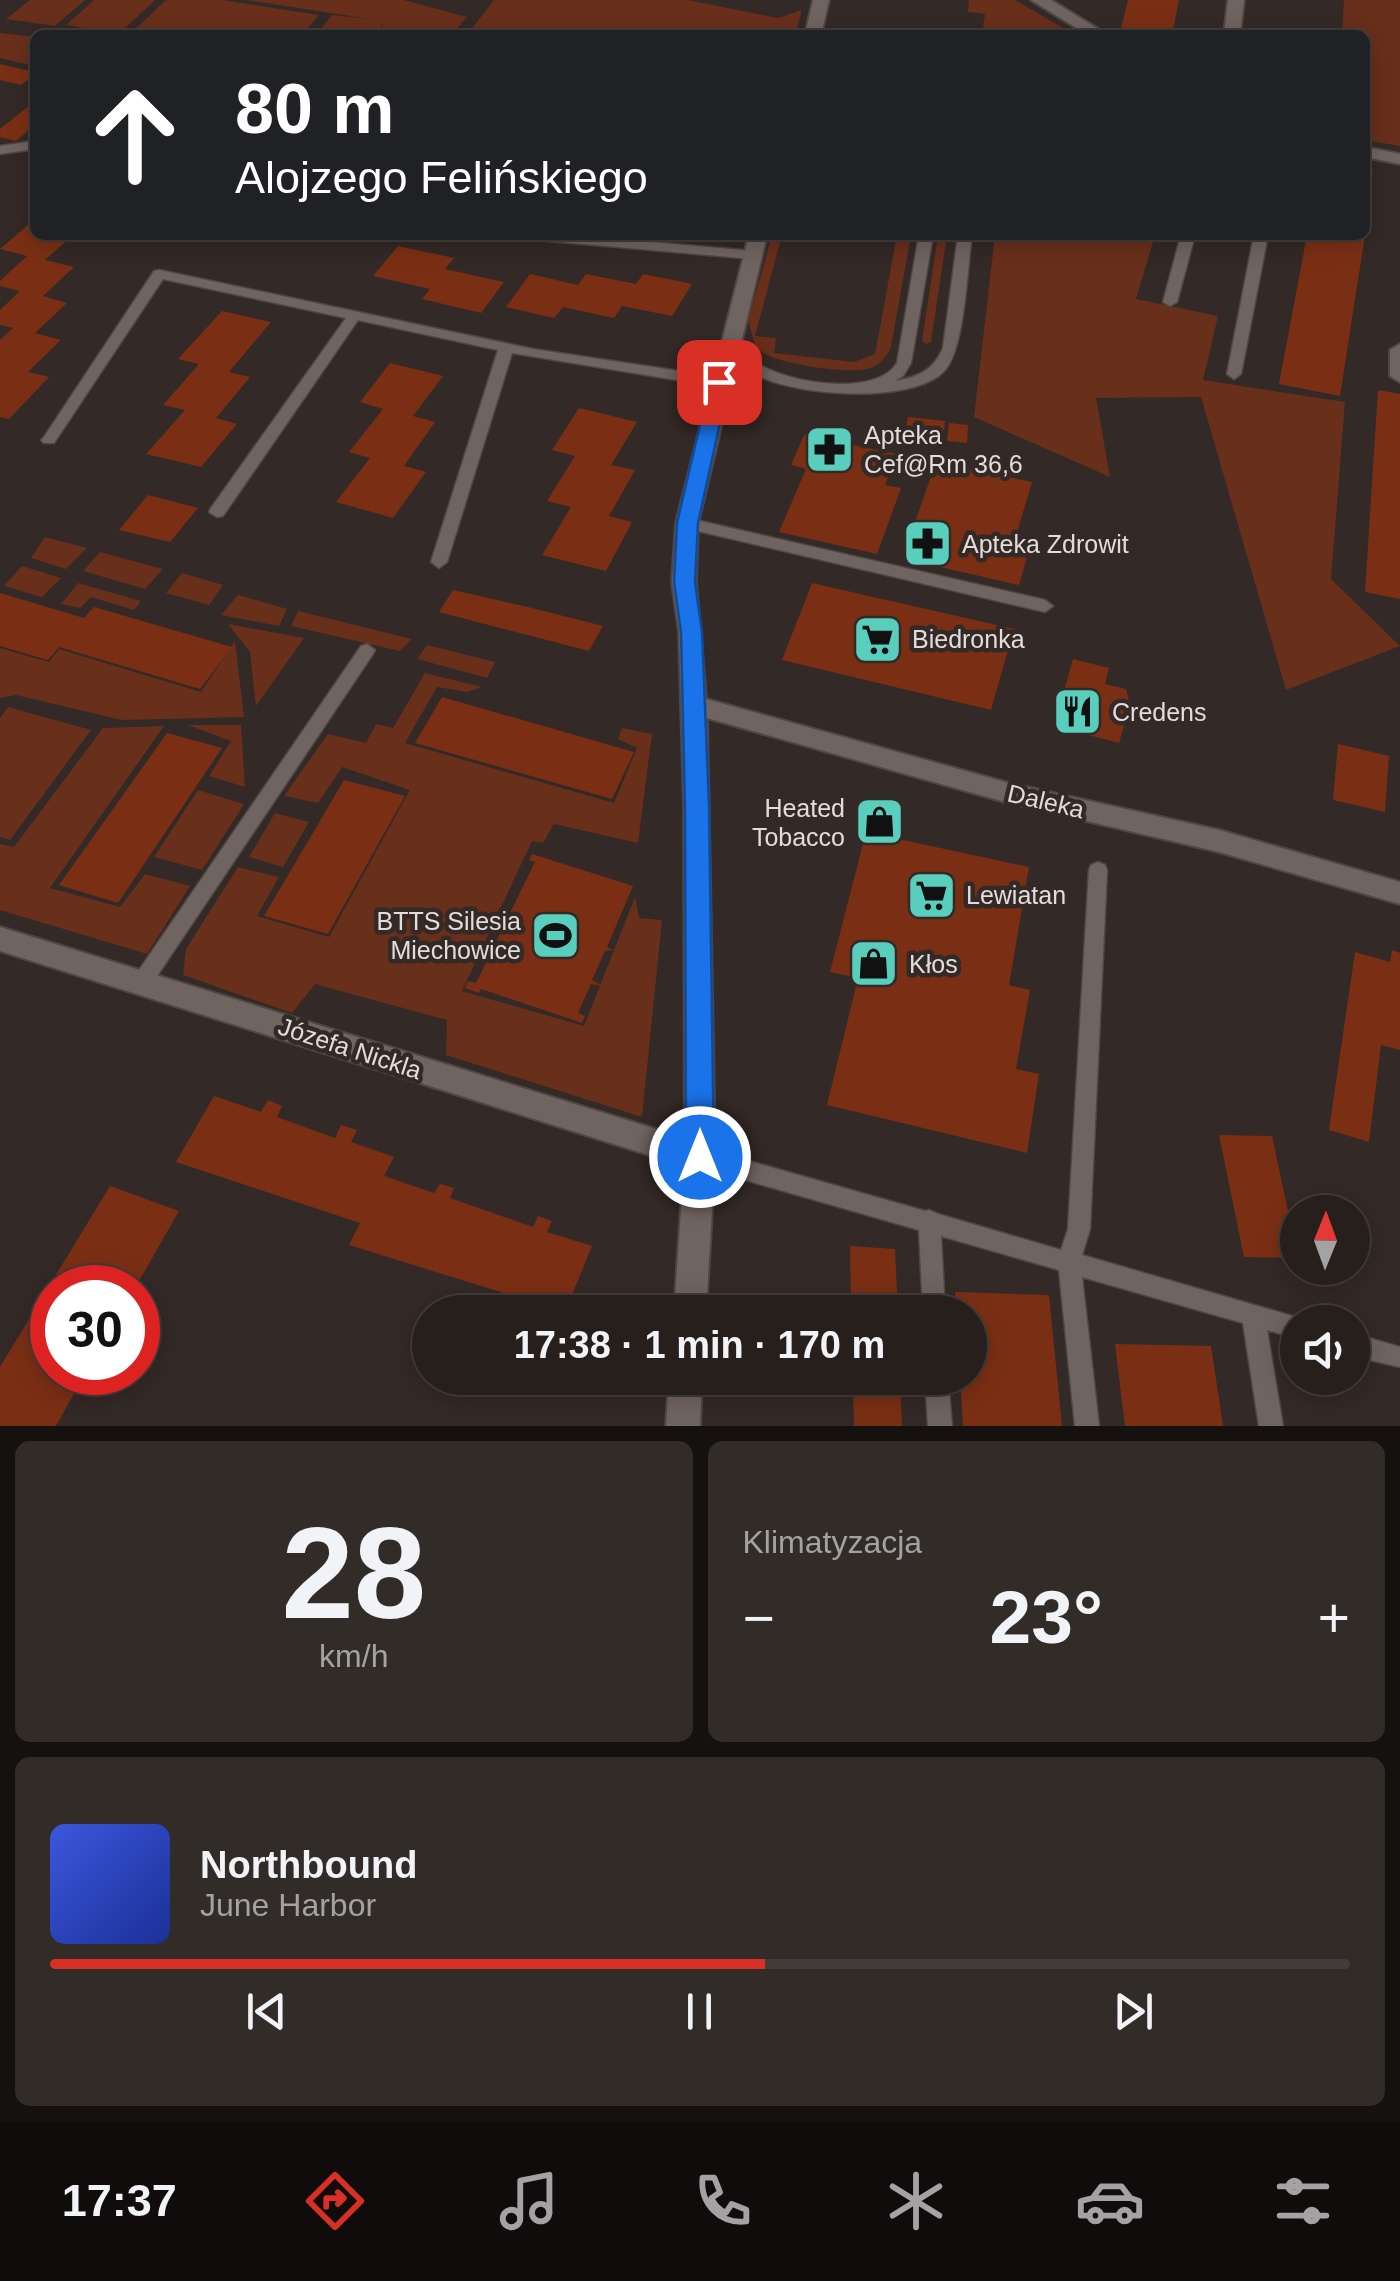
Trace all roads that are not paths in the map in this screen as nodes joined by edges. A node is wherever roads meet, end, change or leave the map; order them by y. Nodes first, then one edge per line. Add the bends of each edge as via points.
1 (821, 0) edge
2 (1039, 0) edge
3 (1236, 0) edge
4 (814, 30) edge
5 (1091, 30) edge
6 (1233, 30) edge
7 (30, 146) edge
8 (0, 150) edge
9 (1370, 153) edge
10 (1400, 159) edge
11 (628, 240) edge
12 (925, 240) edge
13 (965, 240) edge
14 (1187, 240) edge
15 (1260, 240) edge
16 (756, 245) edge
17 (1170, 302) dead end
18 (353, 318) junction
19 (731, 333) junction
20 (506, 348) junction
21 (1400, 350) edge
22 (1234, 374) dead end
23 (1400, 376) edge
24 (719, 382) junction
25 (868, 388) junction
26 (49, 440) dead end
27 (218, 512) dead end
28 (687, 523) junction
29 (439, 562) dead end
30 (1045, 606) dead end
31 (368, 650) dead end
32 (693, 705) junction
33 (1098, 870) dead end
34 (1400, 893) edge
35 (0, 940) edge
36 (142, 982) junction
37 (700, 1157) junction
38 (929, 1220) junction
39 (1069, 1261) junction
40 (691, 1295) edge
41 (933, 1295) edge
42 (1254, 1315) junction
43 (1280, 1323) edge
44 (1370, 1349) edge
45 (1396, 1357) dead end
46 (685, 1395) edge
47 (939, 1395) edge
48 (683, 1426) edge
49 (940, 1426) edge
50 (1087, 1426) edge
51 (1271, 1426) edge

1 - 4 street
2 - 5 street
3 - 6 street
7 - 8 lane
9 - 10 street
11 - 16 lane
12 - 25 lane via 904,363 886,382
13 - 25 lane via 944,364 913,383
14 - 17 lane
15 - 22 lane
16 - 19 street
18 - 20 lane
18 - 26 lane via 159,274
18 - 27 lane
19 - 24 street
19 - 25 lane via 751,366 774,376
20 - 24 lane
20 - 29 lane
21 - 23 street
24 - 28 street
28 - 30 lane
28 - 32 street
31 - 36 lane
32 - 34 street, Daleka
32 - 37 street
33 - 39 lane via 1078,1229
35 - 36 street, Józefa Nickla
36 - 37 street, Józefa Nickla
37 - 38 lane
37 - 40 street
38 - 39 lane
38 - 41 lane
39 - 42 lane
39 - 50 lane
42 - 43 lane
42 - 51 lane
44 - 45 lane
46 - 48 street
47 - 49 lane

